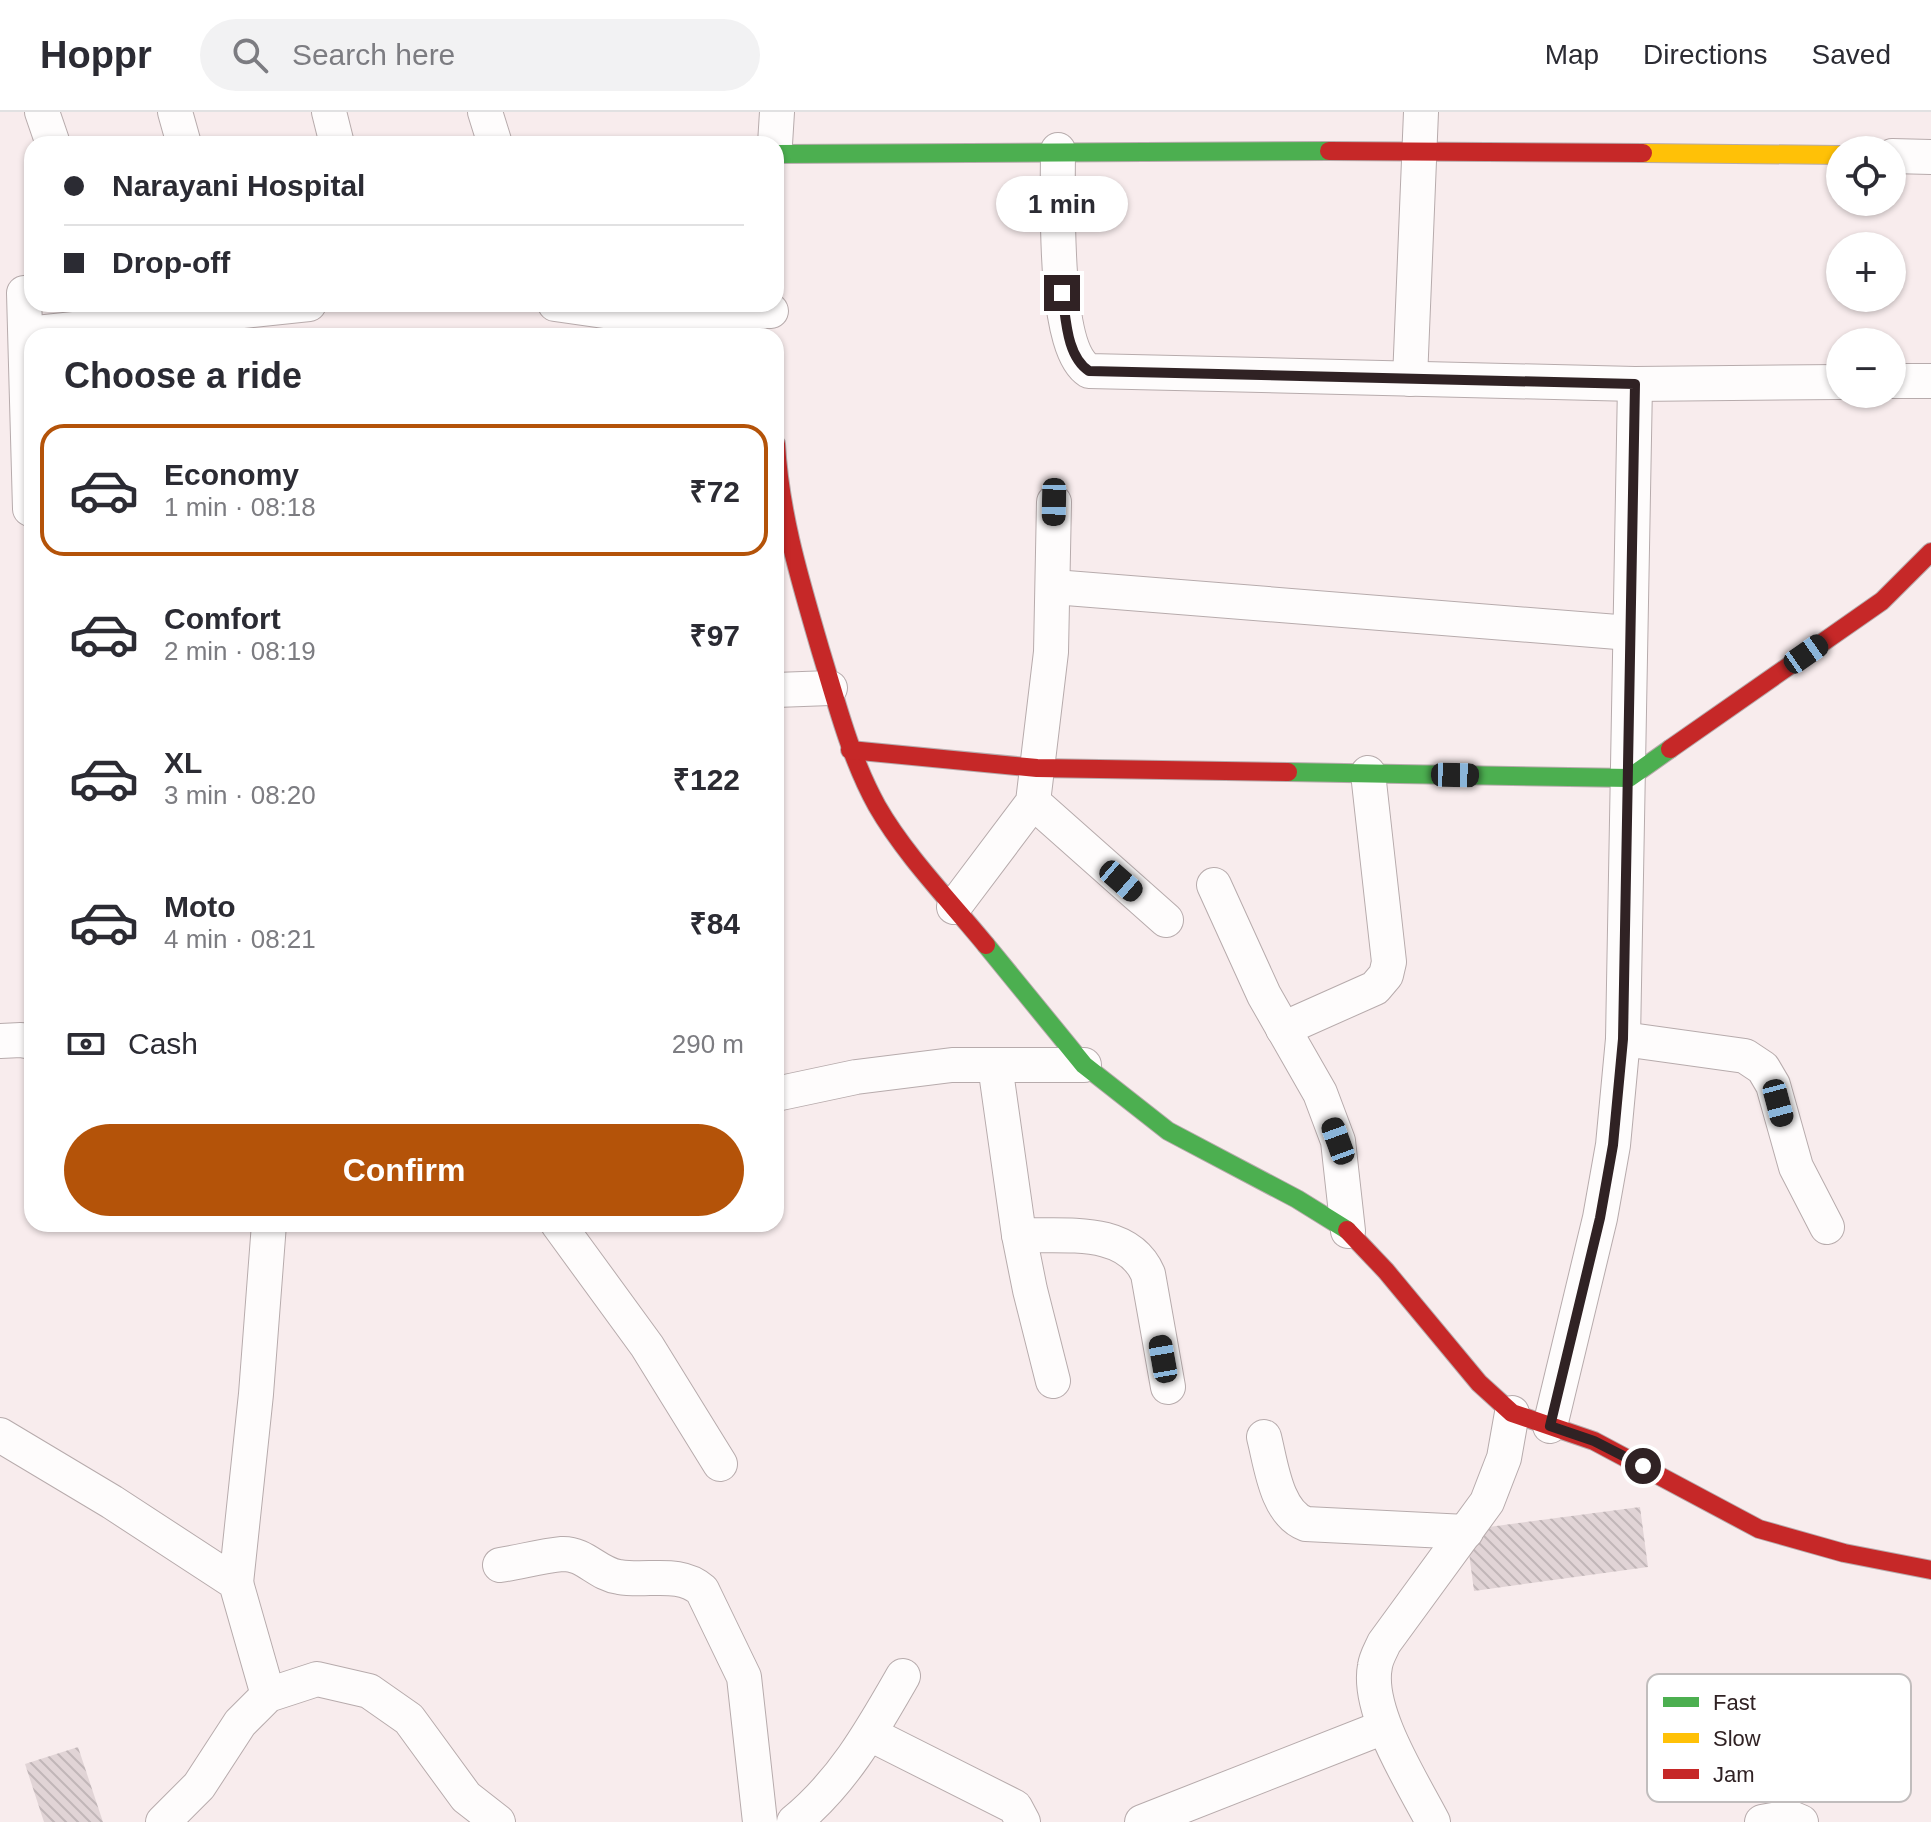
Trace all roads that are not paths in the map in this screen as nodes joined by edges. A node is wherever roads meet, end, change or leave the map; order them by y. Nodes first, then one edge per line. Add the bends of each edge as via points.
1 (42, 112) edge
2 (175, 112) edge
3 (329, 112) edge
4 (485, 112) edge
5 (777, 112) edge
6 (1421, 112) edge
7 (50, 136) edge
8 (182, 136) edge
9 (335, 136) edge
10 (492, 136) edge
11 (776, 136) edge
12 (1058, 150) junction
13 (1420, 150) junction
14 (784, 154) edge
15 (1826, 155) edge
16 (1906, 156) edge
17 (1931, 157) edge
18 (234, 312) edge
19 (611, 312) edge
20 (771, 317) edge
21 (83, 328) edge
22 (1410, 379) junction
23 (1906, 381) edge
24 (1931, 381) edge
25 (1826, 382) edge
26 (1635, 384) junction
27 (24, 422) edge
28 (1054, 502) dead end
29 (21, 510) edge
30 (784, 512) edge
31 (1931, 552) edge
32 (1054, 587) junction
33 (1630, 633) junction
34 (830, 688) junction
35 (784, 690) edge
36 (850, 750) junction
37 (1037, 768) junction
38 (1368, 773) junction
39 (1629, 778) junction
40 (1033, 802) junction
41 (1214, 885) dead end
42 (954, 907) junction
43 (1166, 920) dead end
44 (1283, 1029) junction
45 (1623, 1039) junction
46 (0, 1041) edge
47 (24, 1041) edge
48 (995, 1065) junction
49 (1084, 1065) junction
50 (784, 1092) edge
51 (1827, 1227) dead end
52 (1348, 1231) junction
53 (268, 1232) edge
54 (564, 1232) edge
55 (1019, 1235) junction
56 (1053, 1381) dead end
57 (1168, 1387) dead end
58 (1512, 1413) junction
59 (1550, 1426) junction
60 (0, 1435) edge
61 (1264, 1437) dead end
62 (720, 1464) dead end
63 (1466, 1532) junction
64 (500, 1565) dead end
65 (1928, 1567) edge
66 (236, 1583) junction
67 (903, 1676) dead end
68 (268, 1695) junction
69 (1384, 1727) junction
70 (870, 1734) junction
71 (163, 1822) edge
72 (498, 1822) edge
73 (760, 1822) edge
74 (794, 1822) edge
75 (1023, 1822) edge
76 (1142, 1822) edge
77 (1433, 1822) edge
78 (1762, 1822) edge
79 (1801, 1822) edge

1 - 7 street
2 - 8 street
3 - 9 street
4 - 10 street
5 - 11 street
6 - 13 street
12 - 13 street
12 - 14 street
12 - 22 street via 1062,293 1068,331 1081,365 1089,371
13 - 15 street
13 - 22 street
16 - 17 street
18 - 21 street
19 - 20 street
22 - 26 street
23 - 24 street
25 - 26 street
26 - 33 street
27 - 29 street
28 - 32 street
30 - 34 street
31 - 39 street via 1882,601
32 - 33 street
32 - 37 street
33 - 39 street
34 - 35 street
34 - 36 street
36 - 37 street
36 - 42 street via 878,807
37 - 38 street
37 - 40 street
38 - 39 street
38 - 44 street via 1389,962 1386,975 1375,988
39 - 45 street
40 - 42 street
40 - 43 street
41 - 44 street
42 - 49 street
44 - 52 street via 1320,1093 1338,1141
45 - 51 street via 1745,1056 1763,1068 1773,1085 1796,1167
45 - 59 street via 1603,1204
46 - 47 street
48 - 49 street
48 - 50 street via 856,1077
48 - 55 street
49 - 52 street via 1168,1131
52 - 58 street via 1479,1383
53 - 66 street
54 - 62 street via 647,1346
55 - 56 street
55 - 57 street via 1116,1241 1142,1260
58 - 59 street
58 - 63 street via 1504,1458 1487,1502
59 - 65 street via 1594,1441 1759,1529 1844,1553
60 - 66 street
61 - 63 street via 1279,1491 1296,1520
63 - 69 street via 1384,1643 1375,1667
64 - 73 street via 563,1554 578,1556 616,1577 678,1577 702,1590 744,1677
66 - 68 street
67 - 70 street
68 - 71 street via 240,1723 199,1786
68 - 72 street via 317,1679 369,1691 409,1719 466,1797
69 - 76 street
69 - 77 street
70 - 74 street via 816,1804
70 - 75 street via 1015,1807
78 - 79 street via 1789,1817

